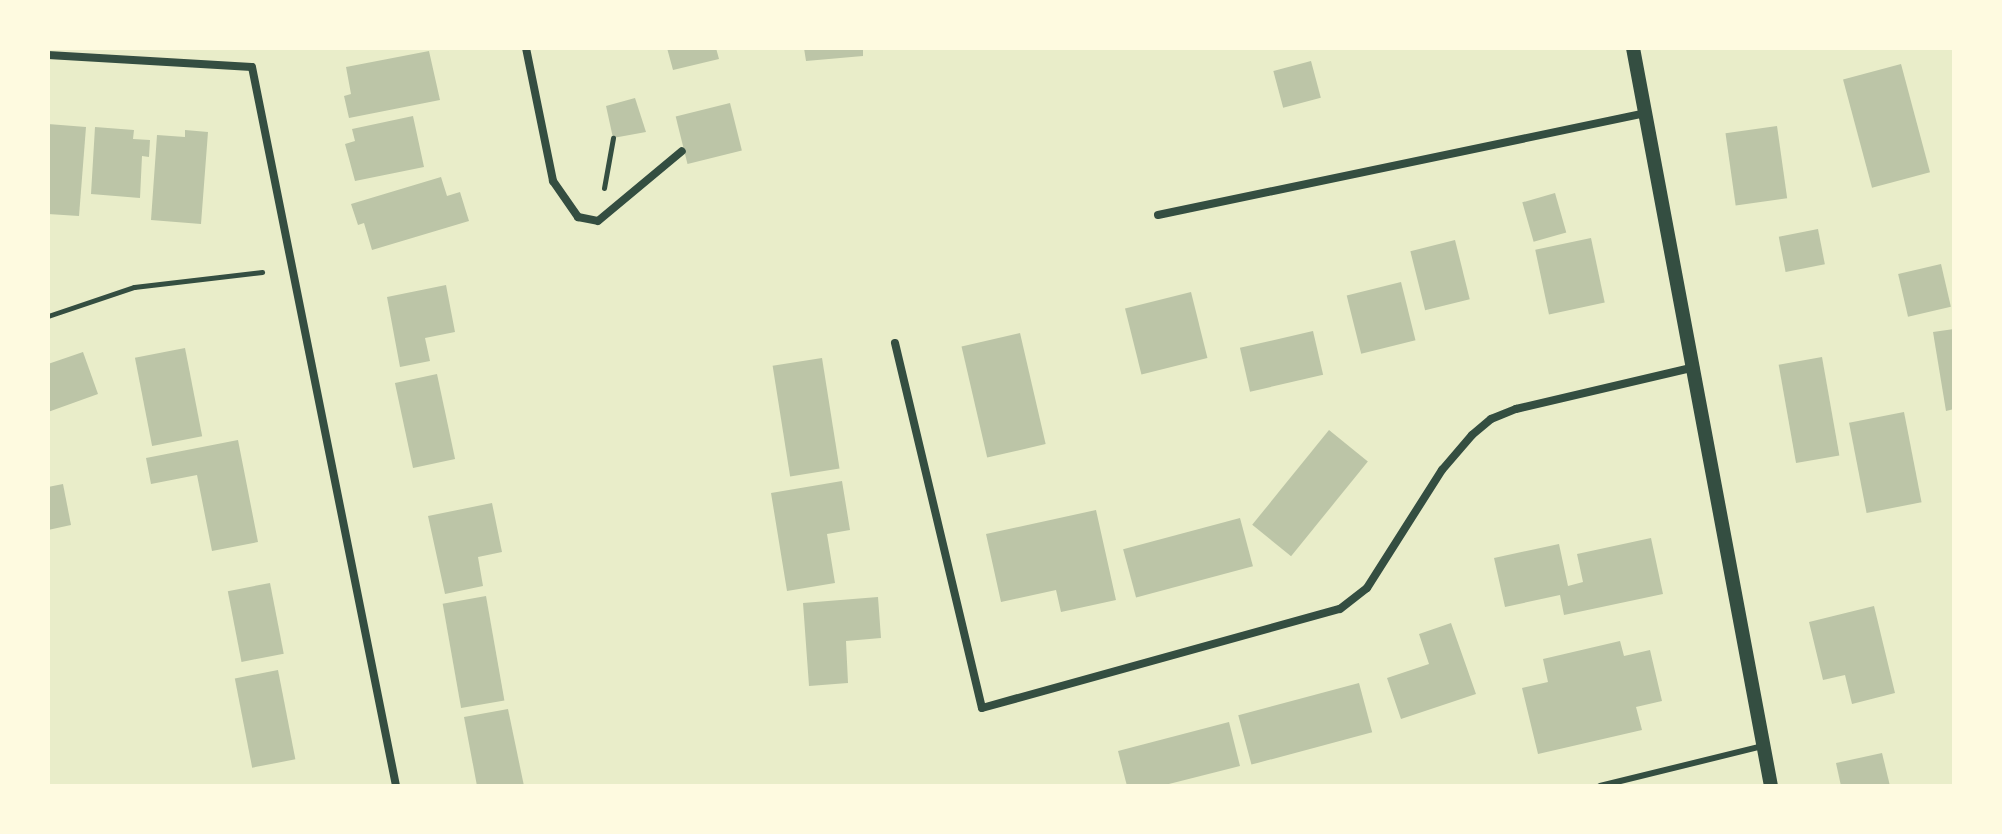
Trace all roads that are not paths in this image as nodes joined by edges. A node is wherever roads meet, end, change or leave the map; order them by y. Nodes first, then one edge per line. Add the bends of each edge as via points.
1 (526, 48) edge
2 (1633, 48) edge
3 (48, 55) edge
4 (1646, 113) junction
5 (682, 151) dead end
6 (1158, 215) dead end
7 (895, 343) dead end
8 (1695, 367) junction
9 (1763, 746) junction
10 (396, 786) edge
11 (1600, 786) edge
12 (1771, 786) edge

1 - 5 street via 553,181 578,217 598,221
2 - 4 street
3 - 10 street via 252,67
4 - 6 street
4 - 8 street
7 - 8 street via 982,708 1340,609 1367,588 1442,470 1491,419
8 - 9 street
9 - 11 lane
9 - 12 street

